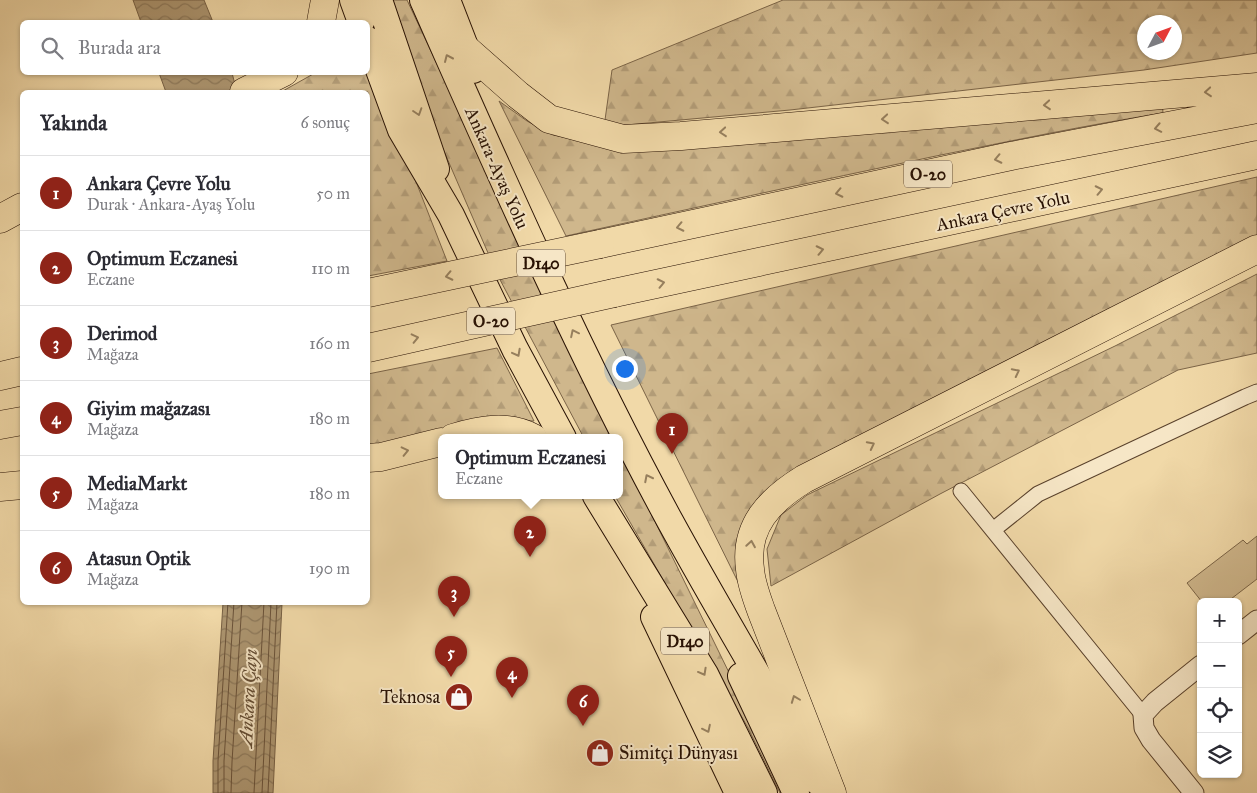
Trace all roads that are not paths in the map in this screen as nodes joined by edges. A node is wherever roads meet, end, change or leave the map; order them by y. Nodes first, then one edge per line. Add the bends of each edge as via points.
1 (325, 0) edge
2 (353, 0) edge
3 (379, 0) edge
4 (423, 0) edge
5 (447, 0) edge
6 (322, 20) edge
7 (360, 20) edge
8 (370, 45) edge
9 (466, 49) junction
10 (278, 75) edge
11 (252, 88) edge
12 (1257, 88) edge
13 (1257, 109) edge
14 (1257, 156) edge
15 (512, 200) junction
16 (20, 208) edge
17 (451, 215) junction
18 (0, 219) edge
19 (1257, 249) edge
20 (370, 293) edge
21 (370, 348) edge
22 (20, 371) edge
23 (0, 376) edge
24 (1257, 392) edge
25 (20, 421) edge
26 (0, 425) edge
27 (466, 434) edge
28 (522, 434) edge
29 (561, 434) edge
30 (438, 443) edge
31 (370, 458) edge
32 (20, 485) edge
33 (0, 486) edge
34 (961, 491) dead end
35 (598, 499) edge
36 (670, 521) junction
37 (614, 525) junction
38 (993, 530) junction
39 (1257, 620) edge
40 (1242, 632) edge
41 (1197, 668) edge
42 (1143, 715) junction
43 (738, 793) edge
44 (764, 793) edge
45 (796, 793) edge
46 (824, 793) edge
47 (832, 793) edge
48 (1194, 793) edge

1 - 6 highway
2 - 7 highway
3 -> 17 highway
15 -> 4 highway, Ankara-Ayaş Yolu / D140
5 - 9 highway
8 - 17 highway via 401,130
12 -> 9 highway via 623,139 549,119
9 - 15 highway
10 - 11 highway
13 -> 20 highway, O-20, bridge via 1011,156
21 -> 14 highway, Ankara Çevre Yolu / O-20, bridge
36 -> 15 highway, Ankara-Ayaş Yolu / D140 via 575,336
16 - 18 highway
17 -> 29 highway
47 -> 19 highway via 760,610 749,568 753,534 767,507 804,479
22 - 23 highway
24 - 38 street via 1038,494
25 - 26 highway
27 - 28 highway via 500,429
31 -> 30 highway
32 - 33 highway
34 - 38 street
35 - 37 highway, D140
36 - 45 highway, D140
36 - 46 highway
37 -> 43 highway via 670,654
37 -> 44 highway, D140 via 705,674
38 - 42 street
39 - 40 street
41 - 42 street
42 - 48 street via 1144,728 1151,740

